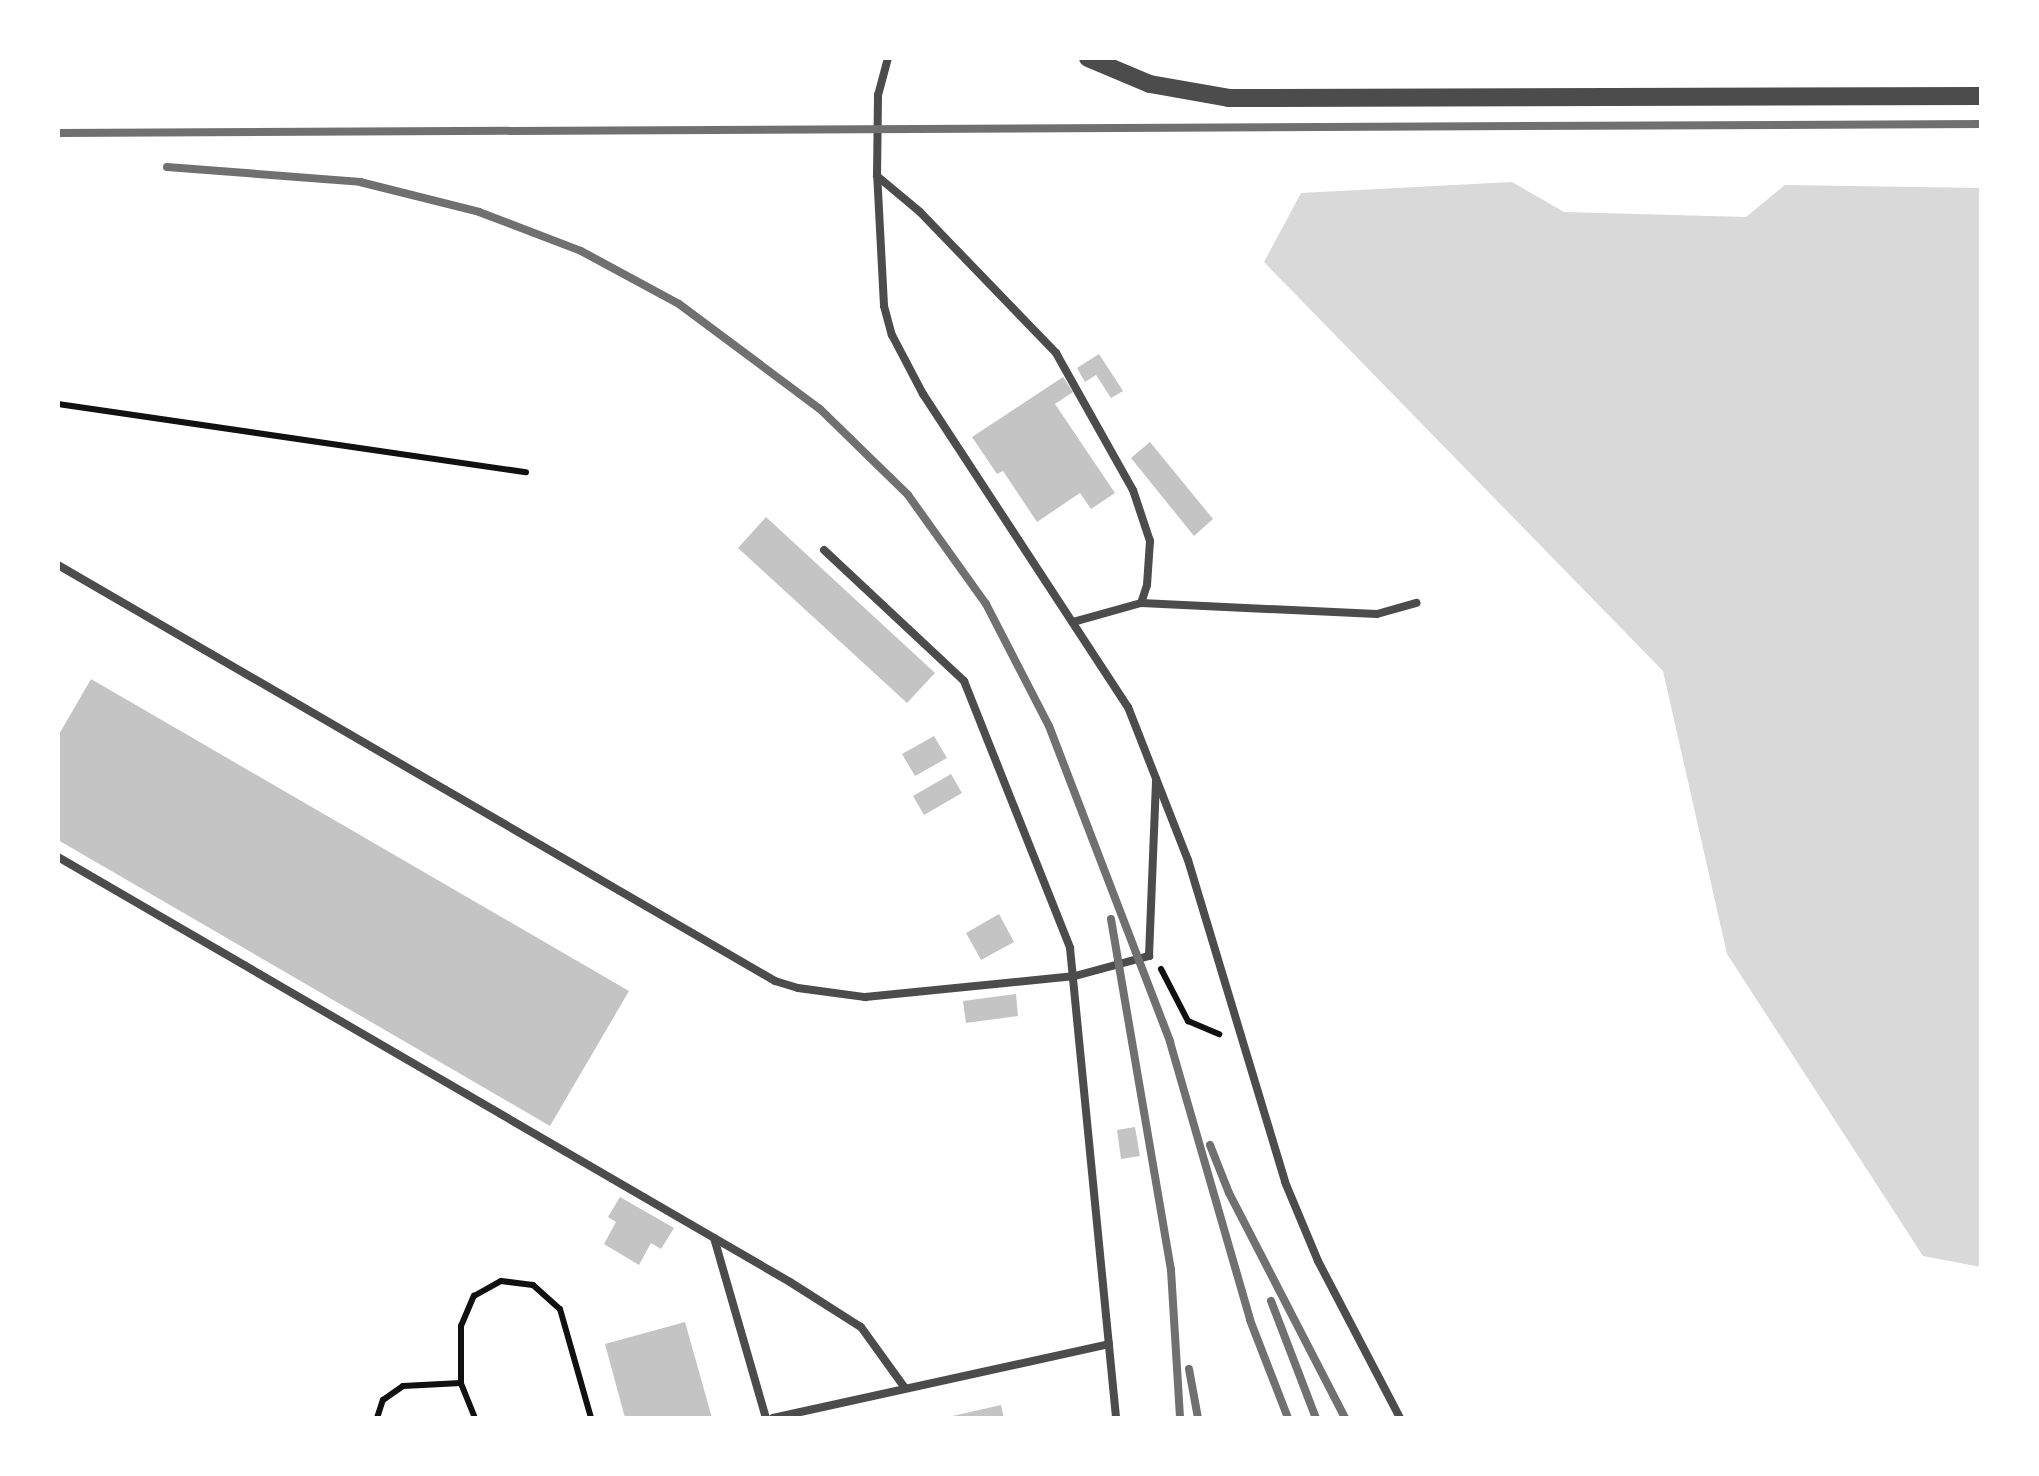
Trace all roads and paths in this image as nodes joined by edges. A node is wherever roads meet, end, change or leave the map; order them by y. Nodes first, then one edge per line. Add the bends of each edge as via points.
1 (888, 58) edge
2 (1088, 58) edge
3 (1982, 96) edge
4 (878, 176) junction
5 (58, 404) edge
6 (526, 472) dead end
7 (824, 550) dead end
8 (58, 565) edge
9 (1141, 602) junction
10 (1416, 603) dead end
11 (1073, 622) junction
12 (1156, 770) junction
13 (58, 857) edge
14 (1149, 956) junction
15 (1075, 976) junction
16 (1240, 1038) junction
17 (714, 1238) junction
18 (1108, 1344) junction
19 (461, 1384) junction
20 (905, 1388) junction
21 (376, 1418) edge
22 (475, 1418) edge
23 (591, 1418) edge
24 (766, 1418) edge
25 (774, 1418) edge
26 (1116, 1418) edge
27 (1400, 1418) edge

1 - 4 lane via 878,95
2 - 3 street via 1150,84 1229,98
4 - 9 lane via 1032,325 1079,387 1134,490 1150,541
4 - 11 lane via 892,335
5 - 6 path
7 - 15 lane via 964,681 1011,790
8 - 15 lane via 774,981 865,998
9 - 10 lane via 1377,614
9 - 11 lane
11 - 12 lane via 1128,707
12 - 14 lane
12 - 16 lane
13 - 17 lane
14 - 15 lane
14 - 16 path via 1188,1020
15 - 18 lane
16 - 27 lane via 1285,1182 1318,1261
17 - 20 lane via 861,1328
17 - 24 lane
18 - 20 lane
18 - 26 lane
19 - 21 path via 403,1386 382,1400
19 - 22 path
19 - 23 path via 461,1326 474,1296 502,1280 534,1285 560,1309
20 - 25 lane

